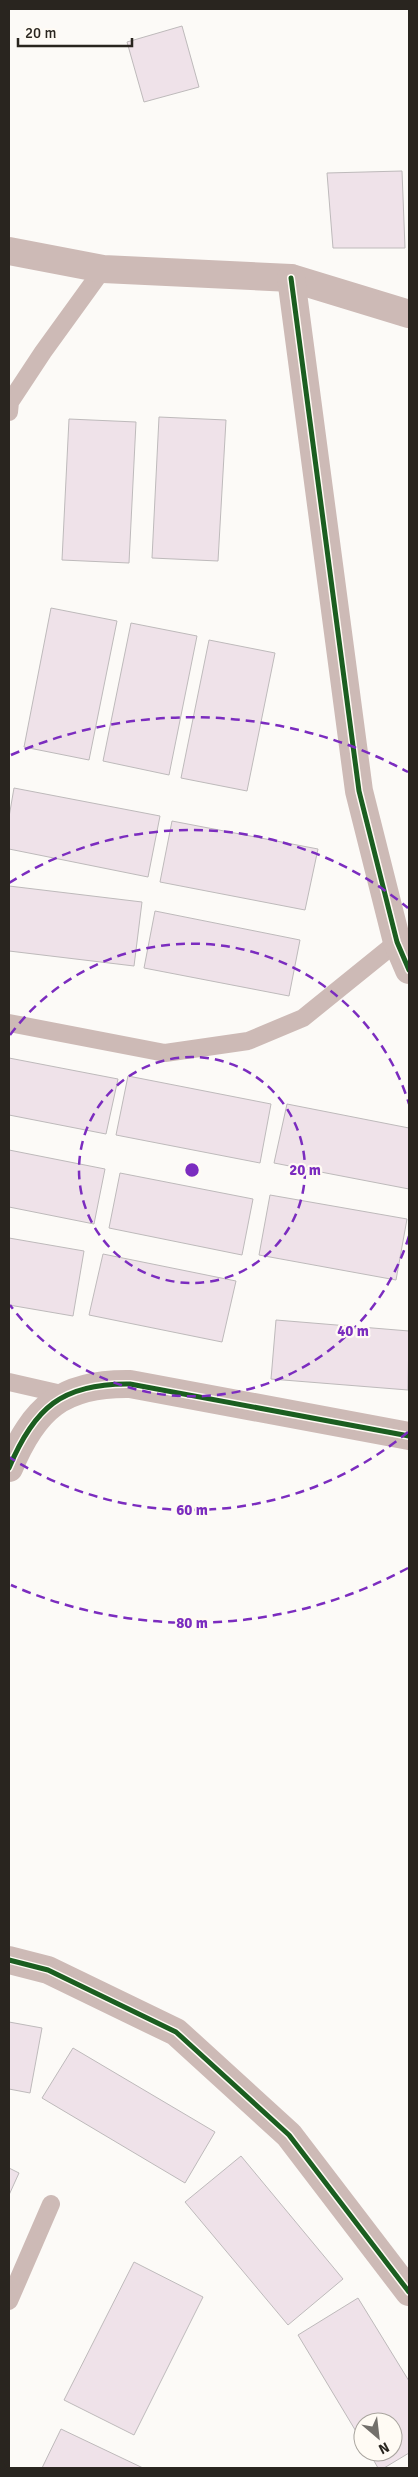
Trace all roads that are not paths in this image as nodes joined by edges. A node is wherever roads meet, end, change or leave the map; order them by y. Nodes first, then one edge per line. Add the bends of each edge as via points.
1 (9, 250) edge
2 (103, 269) junction
3 (291, 278) junction
4 (409, 314) edge
5 (9, 412) edge
6 (397, 942) junction
7 (409, 970) edge
8 (9, 1023) edge
9 (9, 1382) edge
10 (66, 1395) junction
11 (409, 1436) edge
12 (9, 1468) edge
13 (9, 1960) edge
14 (51, 2204) dead end
15 (409, 2292) edge
16 (9, 2301) edge

1 - 2 street
2 - 3 street
2 - 5 lane via 10,402
3 - 4 street
3 - 6 street via 359,791
6 - 7 street
6 - 8 lane via 303,1018 248,1041 164,1053
9 - 10 lane
10 - 11 street via 102,1384 130,1384
10 - 12 street via 38,1415 19,1443
13 - 15 street via 48,1970 176,2032 289,2135
14 - 16 lane

